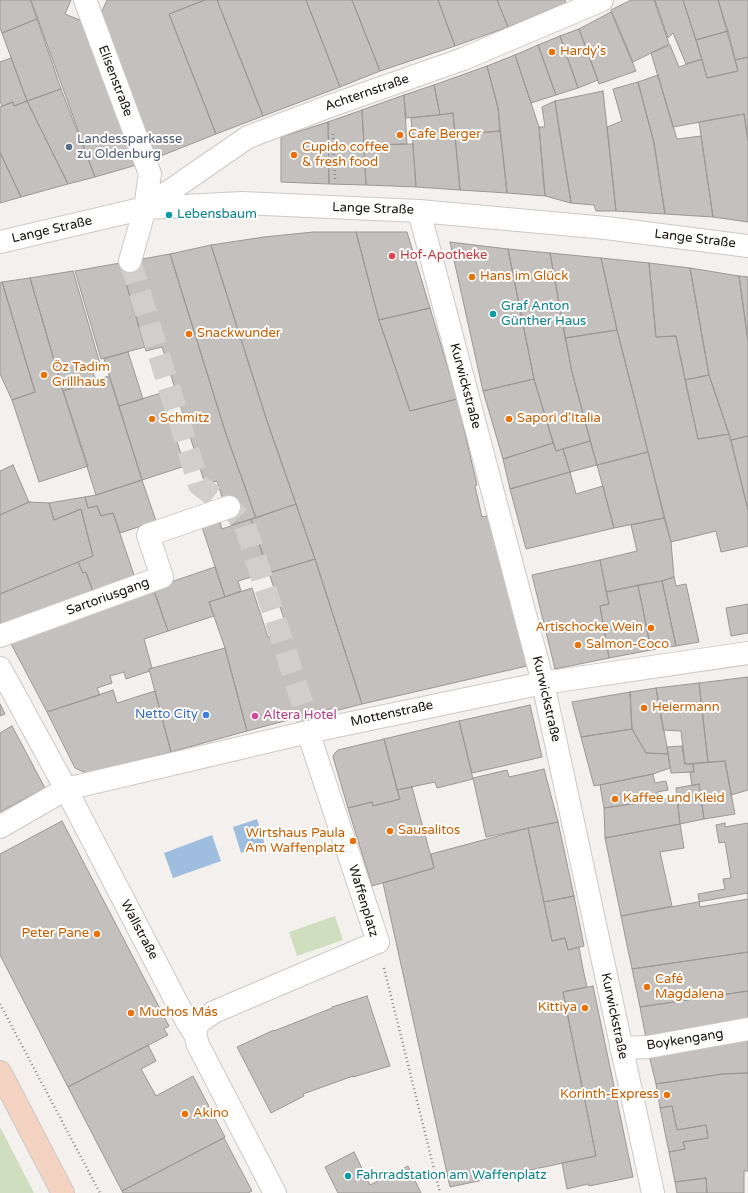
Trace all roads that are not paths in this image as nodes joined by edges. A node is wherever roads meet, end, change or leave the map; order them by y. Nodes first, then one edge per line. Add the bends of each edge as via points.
1 (85, 0) edge
2 (602, 0) edge
3 (145, 208) junction
4 (419, 211) junction
5 (0, 242) edge
6 (748, 246) edge
7 (130, 261) tunnel mouth
8 (228, 507) dead end
9 (0, 636) edge
10 (748, 653) edge
11 (0, 668) edge
12 (543, 683) junction
13 (308, 732) junction
14 (66, 790) junction
15 (0, 827) edge
16 (748, 1029) edge
17 (195, 1034) junction
18 (621, 1048) junction
19 (0, 1072) edge
20 (63, 1193) edge
21 (275, 1193) edge
22 (653, 1193) edge

1 - 3 street, Elisenstraße via 150,174
2 - 3 street, Achternstraße via 463,59 248,136
3 - 4 street, Lange Straße via 242,204
3 - 5 street, Lange Straße
3 - 7 street, Elisenstraße
4 - 6 street, Lange Straße via 606,228
4 - 12 street, Kurwickstraße
8 - 9 street, Sartoriusgang via 148,535 162,577
10 - 12 street, Mottenstraße
11 - 14 street, Wallstraße
12 - 13 street, Mottenstraße
12 - 18 street, Kurwickstraße
13 - 14 street, Mottenstraße
13 - 17 street, Waffenplatz via 378,942 214,1012 198,1023
14 - 15 street, Mottenstraße
14 - 17 street, Wallstraße
16 - 18 street, Boykengang via 648,1047
17 - 21 street, Wallstraße via 198,1045
18 - 22 street, Kurwickstraße
19 - 20 main road

